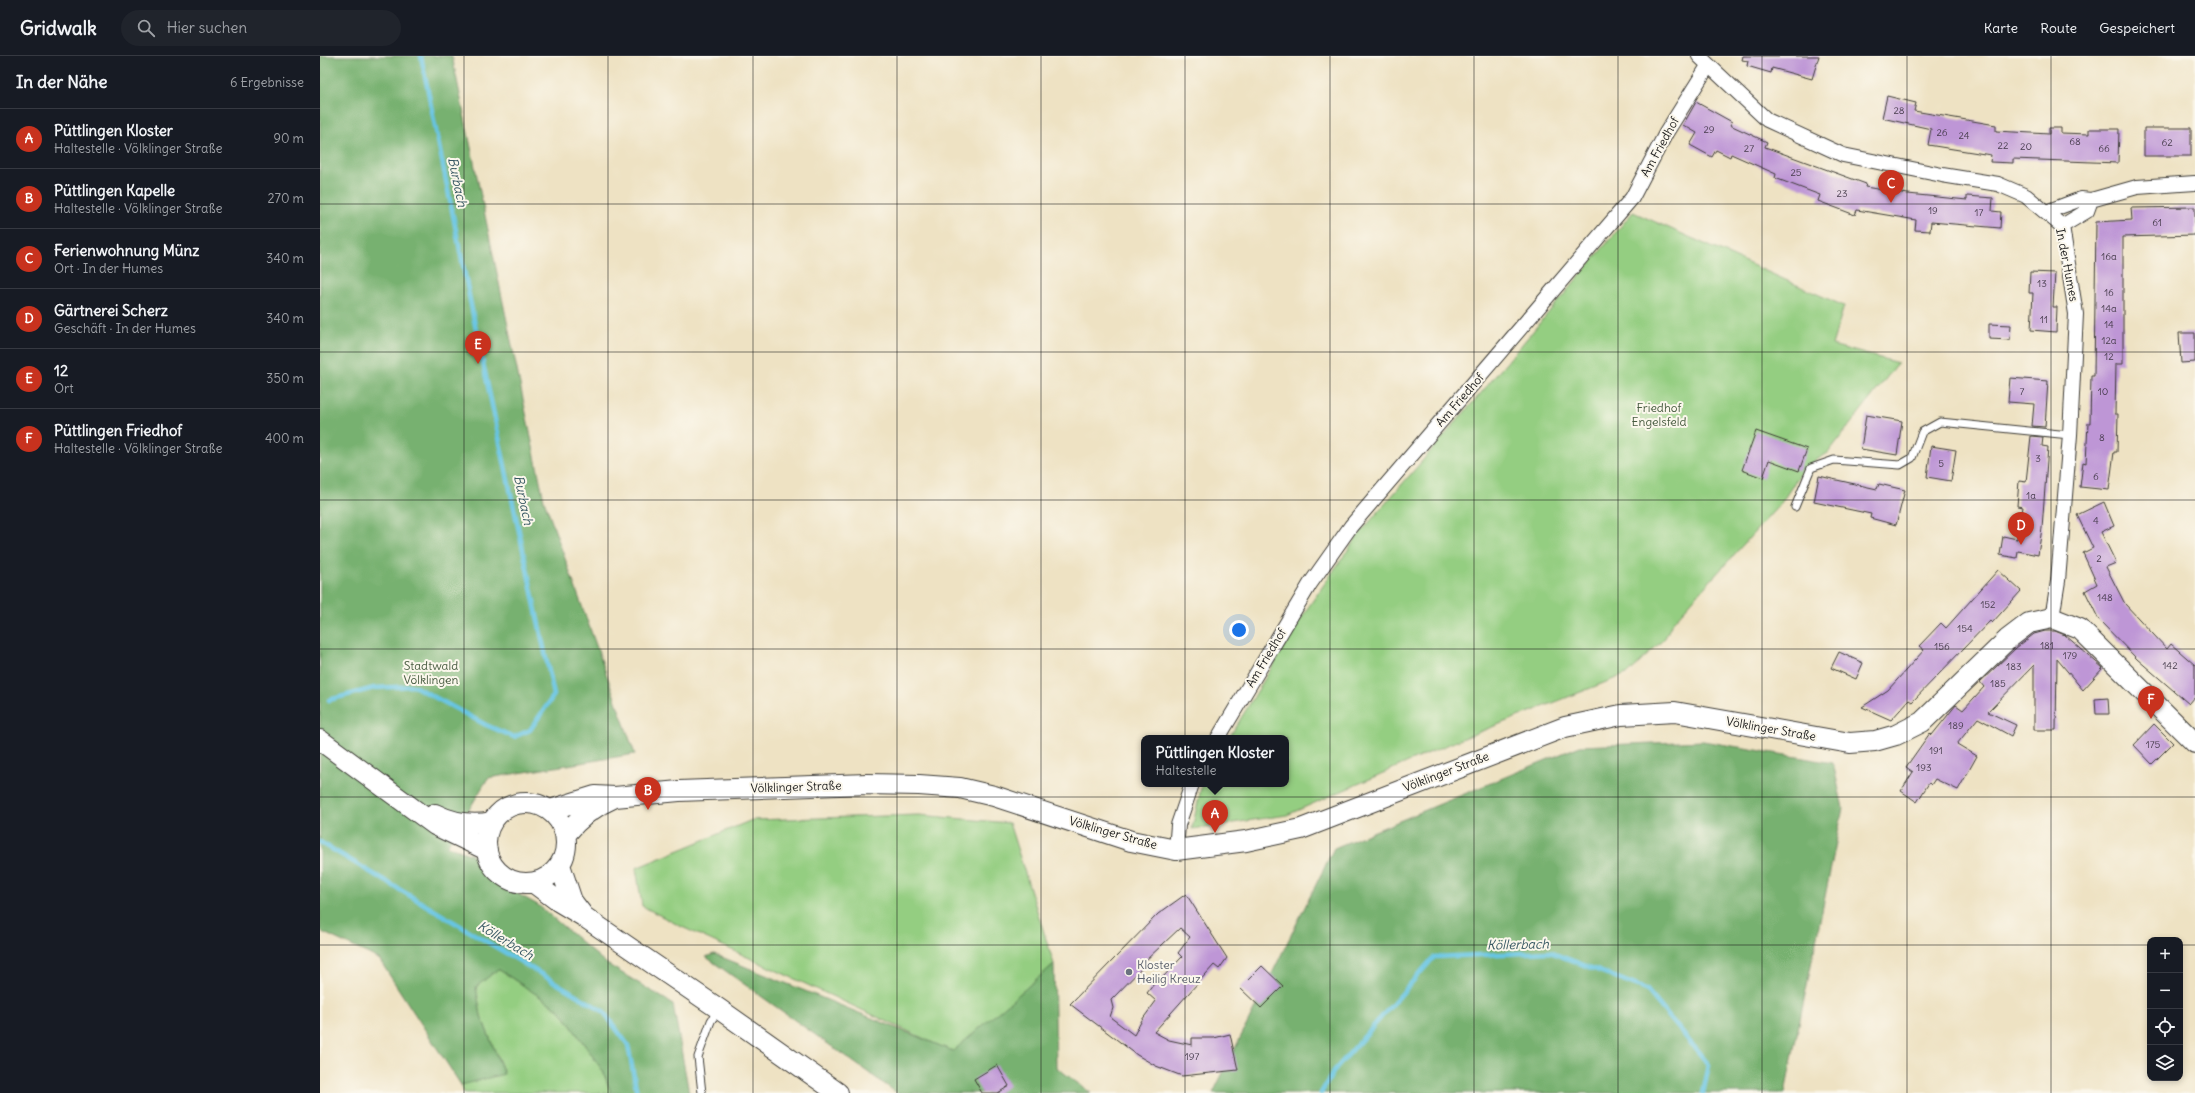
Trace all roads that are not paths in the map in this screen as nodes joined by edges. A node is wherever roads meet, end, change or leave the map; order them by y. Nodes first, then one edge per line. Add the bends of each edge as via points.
1 (1703, 61) edge
2 (2195, 183) edge
3 (2091, 200) junction
4 (2046, 212) junction
5 (2062, 226) junction
6 (2070, 435) junction
7 (1795, 507) dead end
8 (2052, 618) junction
9 (1220, 735) edge
10 (320, 740) edge
11 (2195, 743) edge
12 (1191, 787) edge
13 (393, 795) junction
14 (615, 797) junction
15 (550, 810) junction
16 (492, 822) junction
17 (566, 834) junction
18 (487, 850) junction
19 (1176, 850) junction
20 (560, 865) junction
21 (534, 883) junction
22 (583, 916) junction
23 (719, 1009) junction
24 (702, 1093) edge
25 (838, 1093) edge

1 - 4 street, In der Humes via 1767,120 1843,154 1998,184 2026,196
1 - 9 street, Am Friedhof via 1632,198 1351,526 1310,584
2 - 3 street via 2137,187
3 - 4 street via 2081,199
3 - 5 street via 2087,211
4 - 5 street, In der Humes
5 - 6 street, In der Humes via 2076,314
6 - 7 lane via 1940,422 1922,432 1912,458 1900,465 1834,460 1811,468
6 - 8 street, In der Humes via 2058,581
8 - 11 street via 2080,629
8 - 19 street, Völklinger Straße via 2029,623 2008,639 1922,722 1896,735 1875,741 1850,743 1676,712 1621,715 1565,727 1301,829 1246,841
10 - 13 street
12 - 19 street via 1178,824
13 - 16 street via 454,821 472,824
13 - 18 street via 435,825
14 - 15 street, Völklinger Straße via 595,796
14 - 17 street, Völklinger Straße via 598,804
14 - 19 street, Völklinger Straße via 678,791 867,784 960,788 994,796 1131,840
15 - 16 street via 531,803 522,803 506,808
15 - 17 street via 560,821
16 - 18 street via 486,840
17 - 20 street via 566,851
18 - 21 street via 491,863 504,876 522,883
20 - 21 street via 553,874
20 - 22 street via 572,901
21 - 22 street
22 - 23 street
23 - 24 lane via 711,1021 698,1057
23 - 25 street

